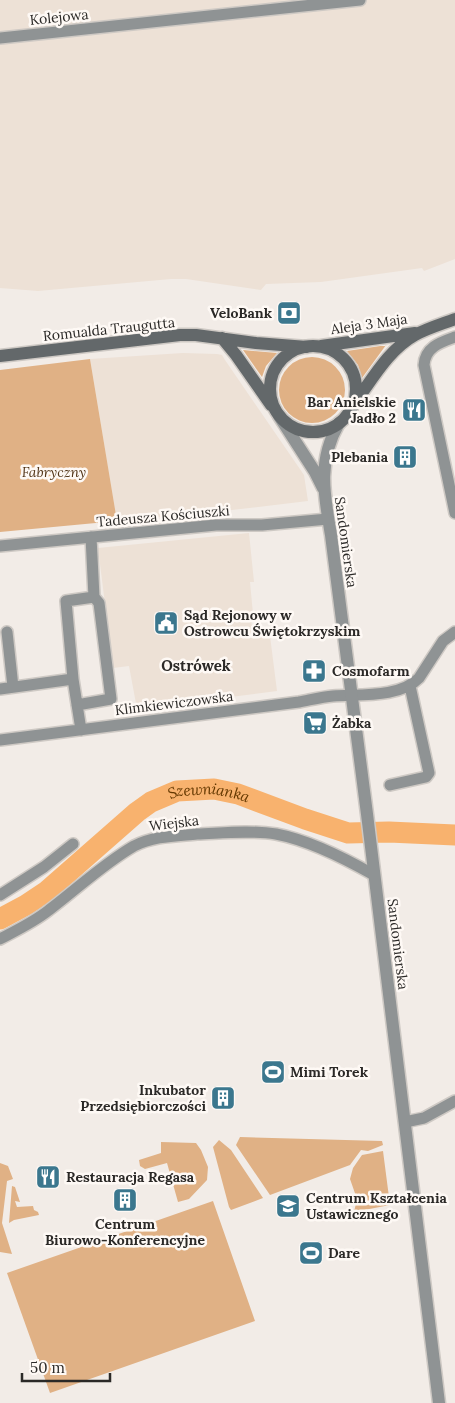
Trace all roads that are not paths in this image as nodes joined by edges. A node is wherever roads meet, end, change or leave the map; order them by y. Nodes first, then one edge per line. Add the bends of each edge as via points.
1 (360, 0) edge
2 (0, 38) edge
3 (455, 319) edge
4 (422, 332) junction
5 (455, 337) edge
6 (222, 338) junction
7 (320, 346) junction
8 (307, 347) junction
9 (0, 356) edge
10 (353, 406) junction
11 (277, 413) junction
12 (339, 424) junction
13 (324, 489) junction
14 (455, 513) edge
15 (328, 519) junction
16 (91, 537) junction
17 (0, 546) edge
18 (94, 597) junction
19 (8, 632) dead end
20 (455, 632) edge
21 (73, 679) junction
22 (410, 686) junction
23 (13, 687) junction
24 (0, 689) edge
25 (352, 696) junction
26 (77, 705) junction
27 (81, 730) junction
28 (0, 740) edge
29 (390, 785) dead end
30 (73, 844) dead end
31 (374, 875) junction
32 (0, 895) edge
33 (0, 939) edge
34 (455, 1101) edge
35 (405, 1122) junction
36 (439, 1403) edge

1 - 2 street, Kolejowa
3 - 4 main road, Aleja 3 Maja
4 - 7 main road, Aleja 3 Maja
4 - 10 main road, Aleja 3 Maja via 394,351
5 - 14 street via 433,347 425,356 424,365
6 - 8 main road, Romualda Traugutta
6 - 9 main road, Romualda Traugutta via 166,336
6 - 11 main road
7 - 8 main road
7 - 10 main road via 342,358 350,368 356,387
8 - 11 main road via 294,350 273,373 270,392
10 - 12 main road
11 - 12 main road via 288,425 300,431 325,431
11 - 13 street, Sandomierska
12 - 13 street, Sandomierska via 331,437 325,462
13 - 15 street, Sandomierska
15 - 16 street, Tadeusza Kościuszki
15 - 25 street, Sandomierska
16 - 17 street, Tadeusza Kościuszki
16 - 18 street
18 - 21 street via 66,601
18 - 26 street via 99,603 111,699
19 - 23 street
20 - 22 street via 443,640 424,672
21 - 23 street
21 - 26 street
22 - 25 street, Klimkiewiczowska
22 - 29 street via 429,773 426,777
23 - 24 street
25 - 27 street, Klimkiewiczowska
25 - 31 street, Sandomierska
26 - 27 street
27 - 28 street, Klimkiewiczowska
30 - 32 street
31 - 33 street, Wiejska via 346,860 276,834 163,837 130,848 50,910
31 - 35 street, Sandomierska
34 - 35 street via 424,1118
35 - 36 street, Sandomierska

